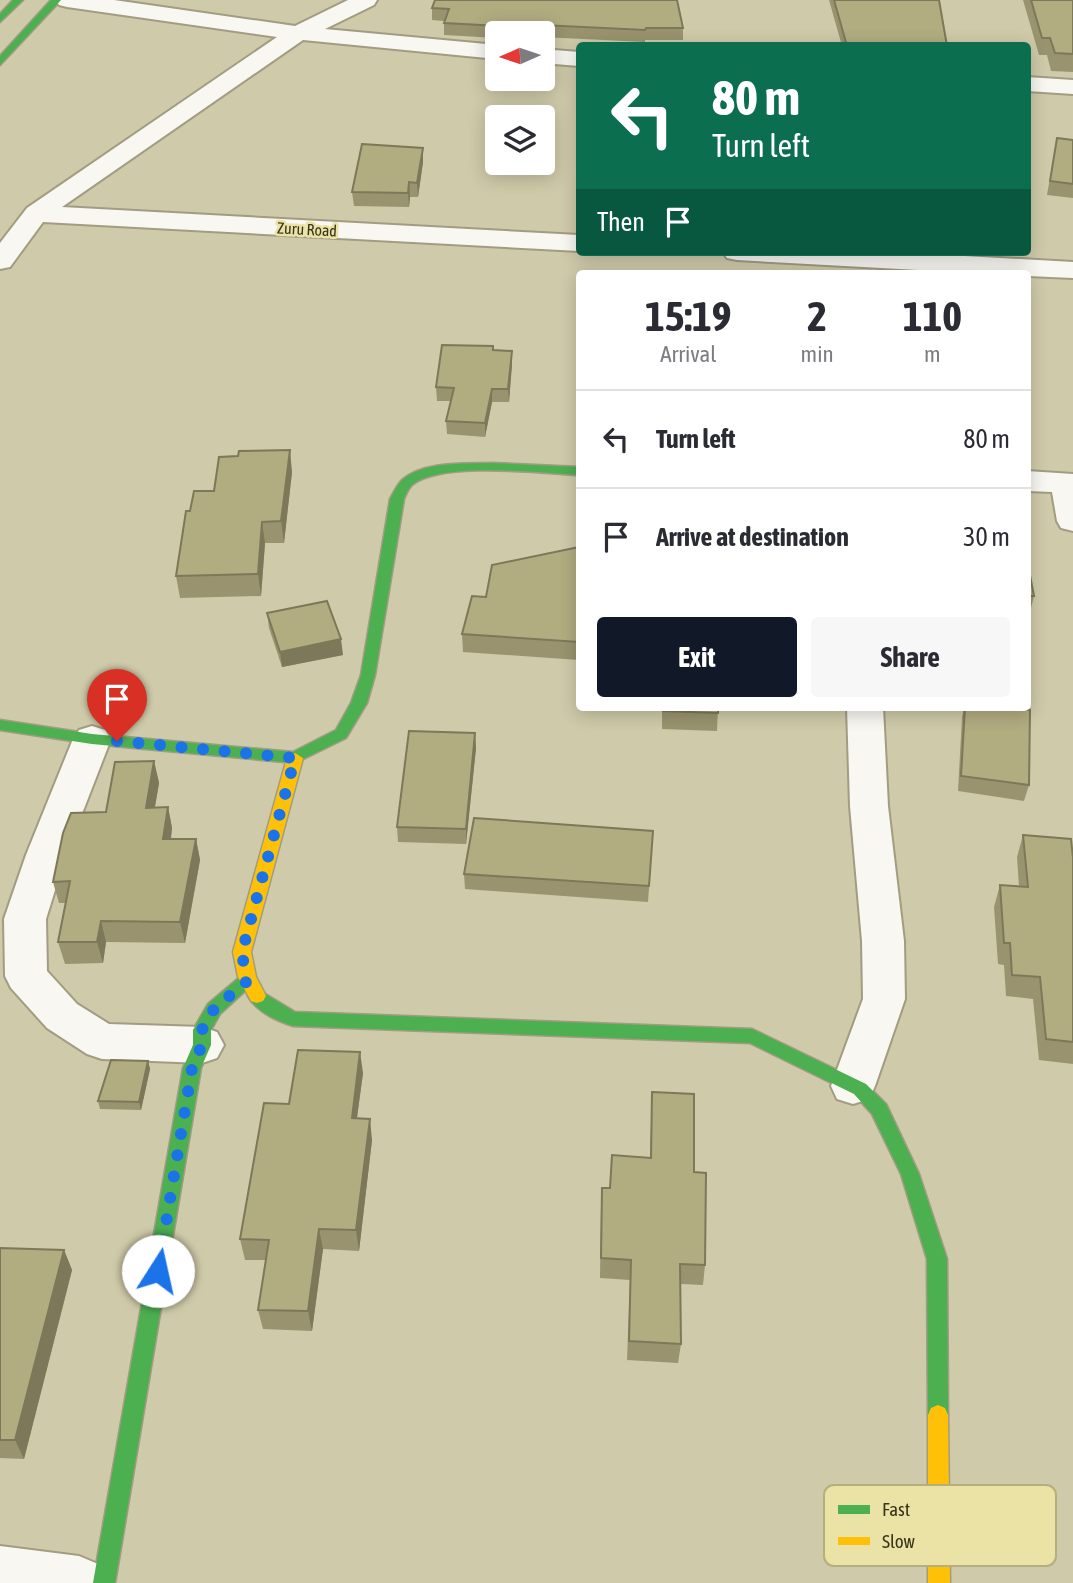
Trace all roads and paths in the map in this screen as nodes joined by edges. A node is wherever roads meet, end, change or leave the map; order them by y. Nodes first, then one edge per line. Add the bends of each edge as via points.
1 (18, 0) edge
2 (366, 0) edge
3 (56, 4) edge
4 (0, 19) edge
5 (298, 33) junction
6 (485, 51) edge
7 (270, 53) junction
8 (555, 57) edge
9 (576, 59) edge
10 (0, 62) edge
11 (1031, 84) edge
12 (1073, 87) edge
13 (36, 214) junction
14 (576, 243) edge
15 (770, 256) edge
16 (0, 261) edge
17 (854, 266) edge
18 (1073, 270) edge
19 (576, 471) edge
20 (1031, 481) edge
21 (1070, 484) edge
22 (1073, 521) edge
23 (866, 711) edge
24 (0, 725) edge
25 (92, 738) junction
26 (295, 758) junction
27 (246, 982) junction
28 (202, 1045) junction
29 (853, 1086) junction
30 (938, 1485) edge
31 (0, 1573) edge
32 (79, 1583) edge
33 (104, 1583) edge

1 - 4 street
2 - 5 street
3 - 5 street
3 - 7 street
3 - 10 street
5 - 6 street
5 - 7 street
7 - 13 street
8 - 9 street
11 - 12 street
13 - 14 street, Zuru Road
13 - 16 street
15 - 17 street
17 - 18 street
19 - 26 street via 459,469 433,471 409,481 397,499 368,675 359,703 341,734
20 - 21 street
21 - 22 street
23 - 29 street via 884,999
24 - 25 street
25 - 26 street
25 - 28 street via 25,919 26,976 62,1016 102,1041
26 - 27 street via 242,952
27 - 28 street via 214,1009 202,1030
27 - 29 street via 264,1007 293,1019 752,1036
28 - 33 street via 192,1068
29 - 30 street via 879,1109 910,1174 937,1259
31 - 32 street

